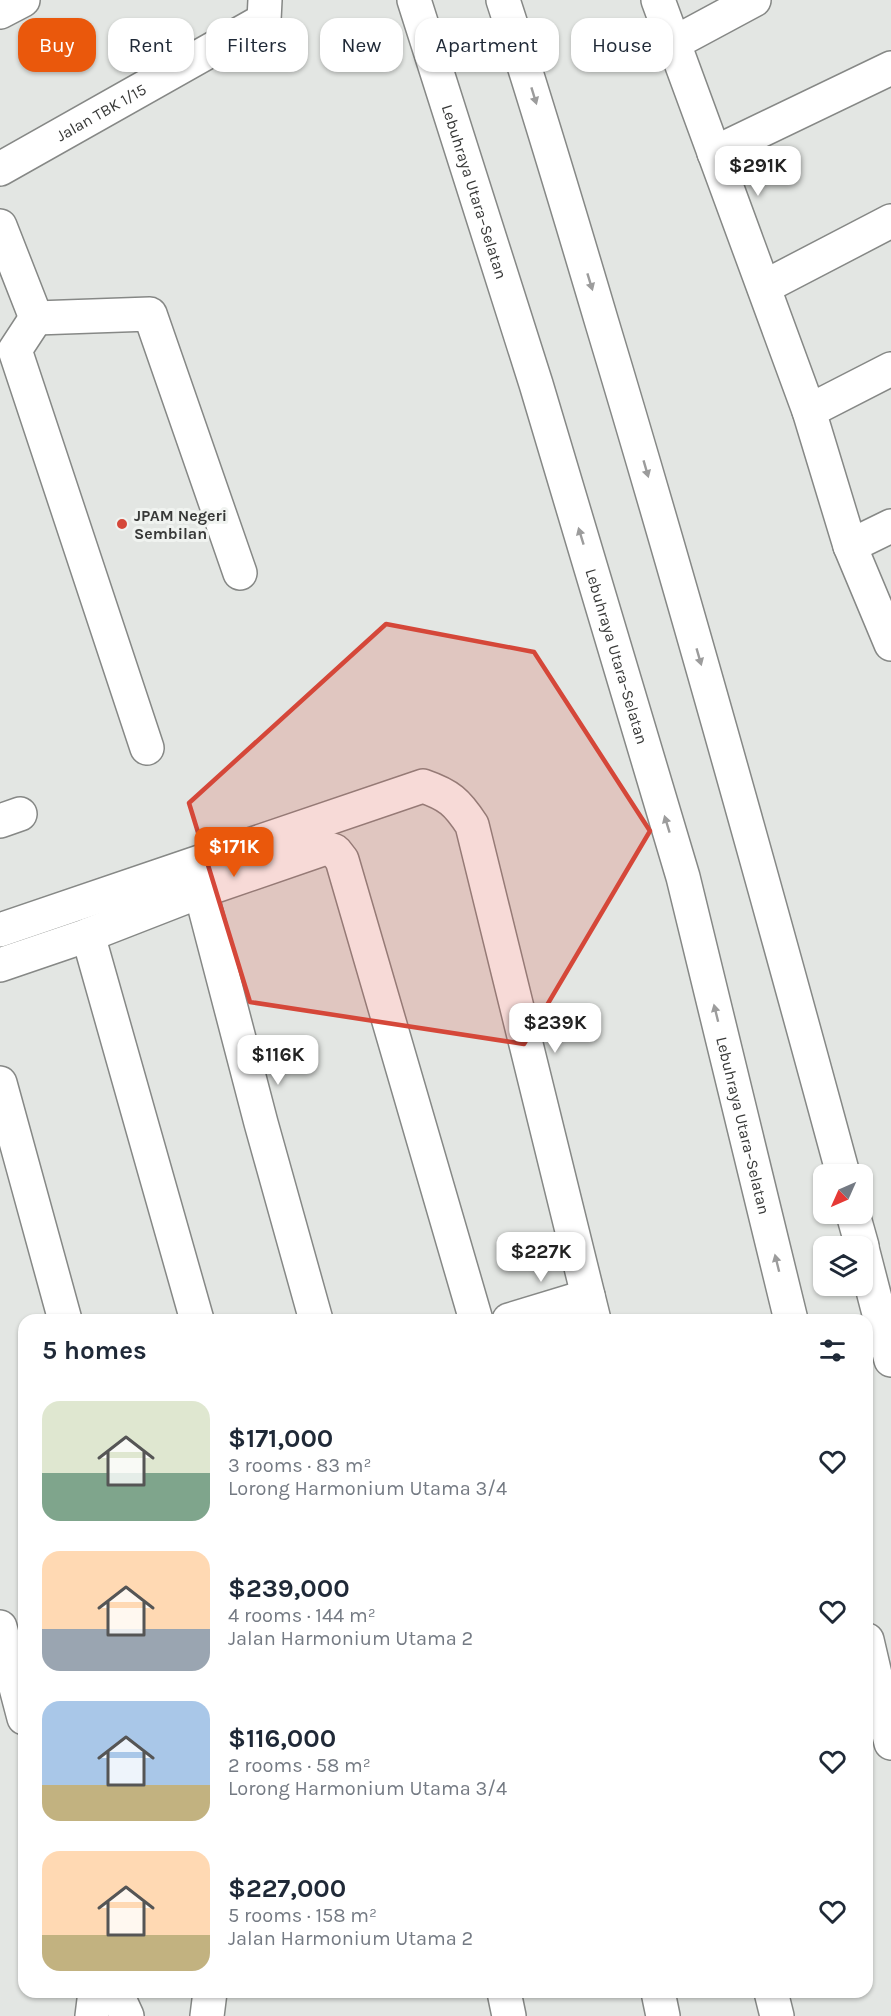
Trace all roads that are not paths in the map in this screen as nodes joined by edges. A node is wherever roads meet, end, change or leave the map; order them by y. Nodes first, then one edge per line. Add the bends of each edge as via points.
1 (23, 0) edge
2 (414, 0) edge
3 (503, 0) edge
4 (658, 0) edge
5 (754, 0) edge
6 (264, 10) edge
7 (0, 12) edge
8 (674, 43) junction
9 (891, 68) edge
10 (714, 153) junction
11 (0, 170) edge
12 (891, 221) edge
13 (3, 241) edge
14 (764, 287) junction
15 (36, 318) junction
16 (891, 369) edge
17 (810, 411) junction
18 (891, 526) edge
19 (850, 546) junction
20 (240, 573) dead end
21 (891, 644) edge
22 (147, 748) dead end
23 (197, 878) junction
24 (0, 930) edge
25 (88, 935) junction
26 (0, 965) edge
27 (0, 1083) edge
28 (840, 1164) edge
29 (873, 1290) edge
30 (591, 1308) edge
31 (63, 1314) edge
32 (195, 1314) edge
33 (314, 1314) edge
34 (474, 1314) edge
35 (550, 1314) edge
36 (790, 1314) edge
37 (891, 1360) edge
38 (0, 1627) edge
39 (873, 1666) edge
40 (18, 1695) edge
41 (891, 1743) edge
42 (94, 1998) edge
43 (119, 1998) edge
44 (209, 1998) edge
45 (505, 1998) edge
46 (659, 1998) edge
47 (772, 1998) edge
48 (92, 2016) edge
49 (127, 2016) edge
50 (207, 2016) edge
51 (509, 2016) edge
52 (663, 2016) edge
53 (777, 2016) edge

1 - 7 main road
36 -> 2 main road, Lebuhraya Utara–Selatan via 683,877 536,384
3 -> 28 main road via 647,473
4 - 8 main road
5 - 8 main road
6 - 11 main road, Jalan TBK 1/15
8 - 10 main road
9 - 10 main road
10 - 14 main road
12 - 14 main road
13 - 15 main road
14 - 17 main road
15 - 20 main road via 150,314
15 - 22 main road via 15,350
16 - 17 main road
17 - 19 main road
18 - 19 main road
19 - 21 main road
23 - 24 main road
23 - 25 main road
23 - 30 main road via 423,786 444,793 460,806 472,825
23 - 33 main road
23 - 34 main road via 326,848 342,860
25 - 26 main road
25 - 32 main road
27 - 31 main road
29 - 37 main road
30 - 35 main road
38 - 40 main road
39 - 41 main road
42 - 48 main road
43 - 49 main road
44 - 50 main road
45 - 51 main road
46 - 52 main road
47 - 53 main road

